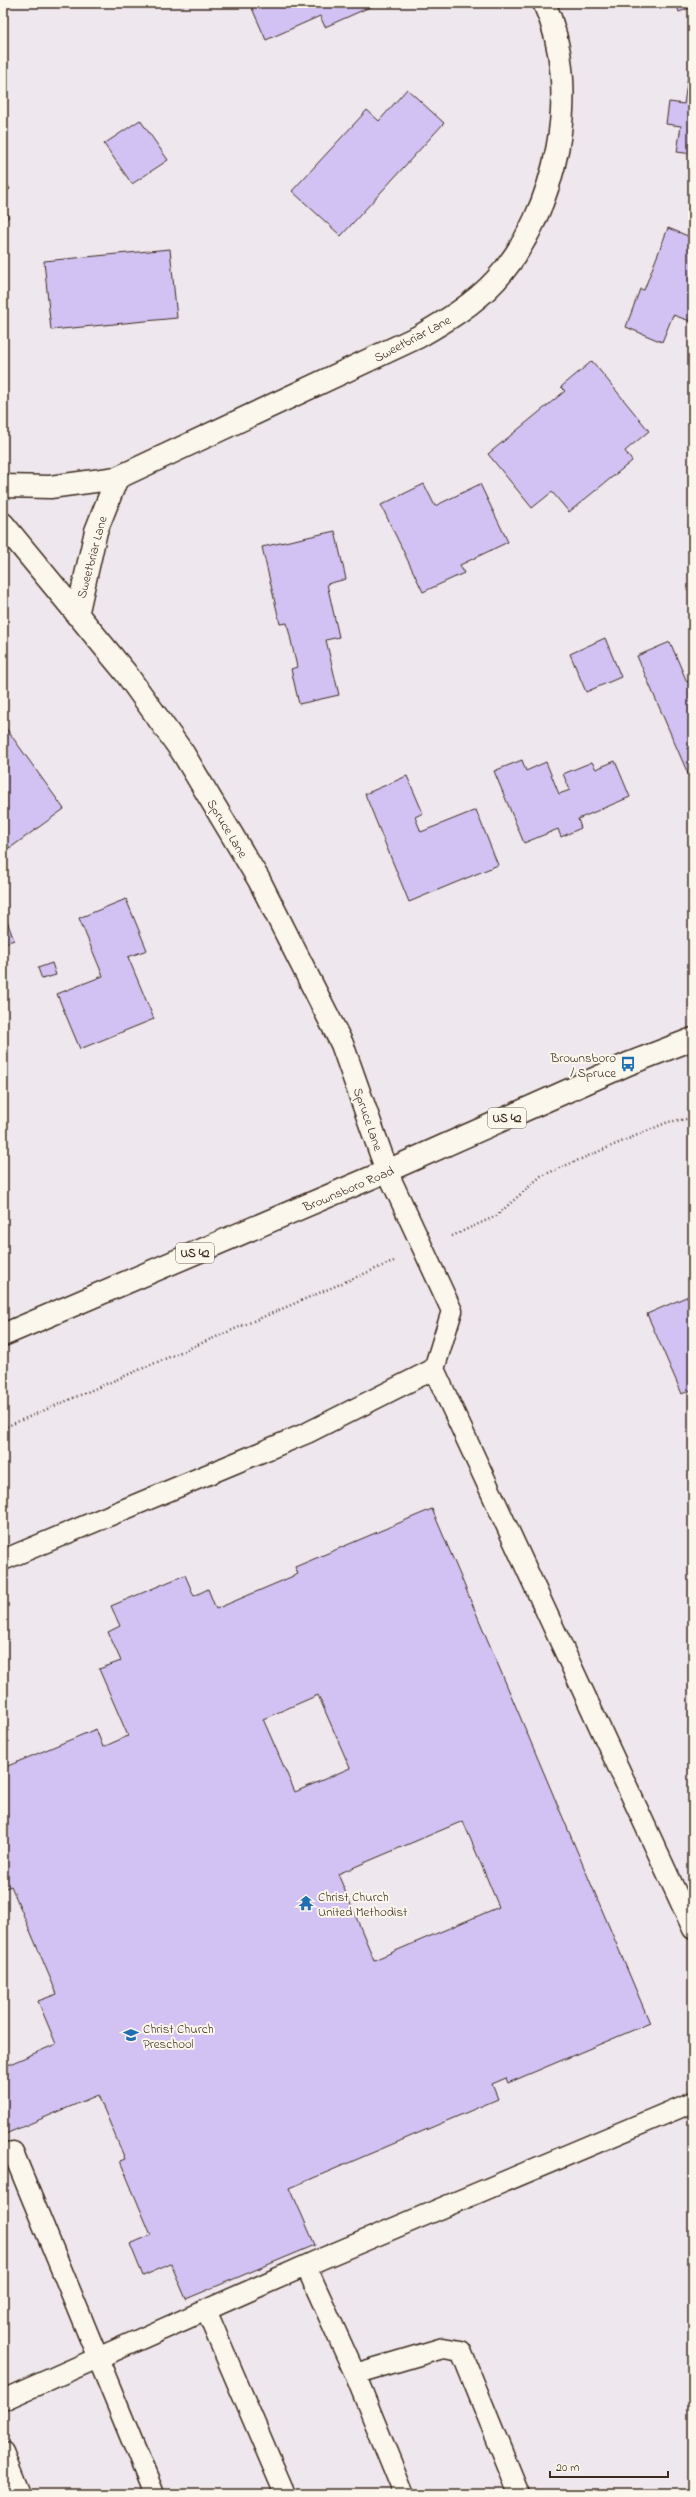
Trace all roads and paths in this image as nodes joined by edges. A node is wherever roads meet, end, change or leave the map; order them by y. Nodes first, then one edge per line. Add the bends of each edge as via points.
1 (544, 3) edge
2 (117, 478) junction
3 (3, 486) edge
4 (3, 524) edge
5 (77, 615) junction
6 (693, 1039) edge
7 (693, 1118) edge
8 (387, 1171) junction
9 (423, 1248) junction
10 (3, 1335) edge
11 (434, 1369) junction
12 (3, 1428) edge
13 (3, 1560) edge
14 (693, 1929) edge
15 (693, 2102) edge
16 (13, 2152) dead end
17 (306, 2266) junction
18 (206, 2310) junction
19 (98, 2358) junction
20 (355, 2374) junction
21 (3, 2400) edge
22 (3, 2452) edge
23 (20, 2494) edge
24 (154, 2494) edge
25 (285, 2494) edge
26 (404, 2494) edge
27 (519, 2494) edge

1 - 2 street, Sweetbriar Lane via 556,41 561,73 560,138 554,170 540,209 515,256 495,280 454,316 418,338
2 - 3 street, Sweetbriar Lane via 50,487
2 - 5 street, Sweetbriar Lane via 96,531
4 - 5 street, Spruce Lane
5 - 8 street, Spruce Lane via 125,672 183,753 259,880 342,1044
6 - 8 street, Brownsboro Road / US 42 via 628,1064
7 - 9 path via 668,1122 541,1176 496,1216
8 - 9 lane
8 - 10 street, Brownsboro Road / US 42
9 - 11 lane via 452,1311
9 - 12 path
11 - 13 lane via 308,1433
11 - 14 lane
15 - 17 lane
16 - 19 lane
17 - 18 lane
17 - 20 lane
18 - 19 lane
18 - 25 lane
19 - 21 lane
19 - 24 lane
20 - 26 lane
20 - 27 lane via 443,2348 461,2351
22 - 23 lane

